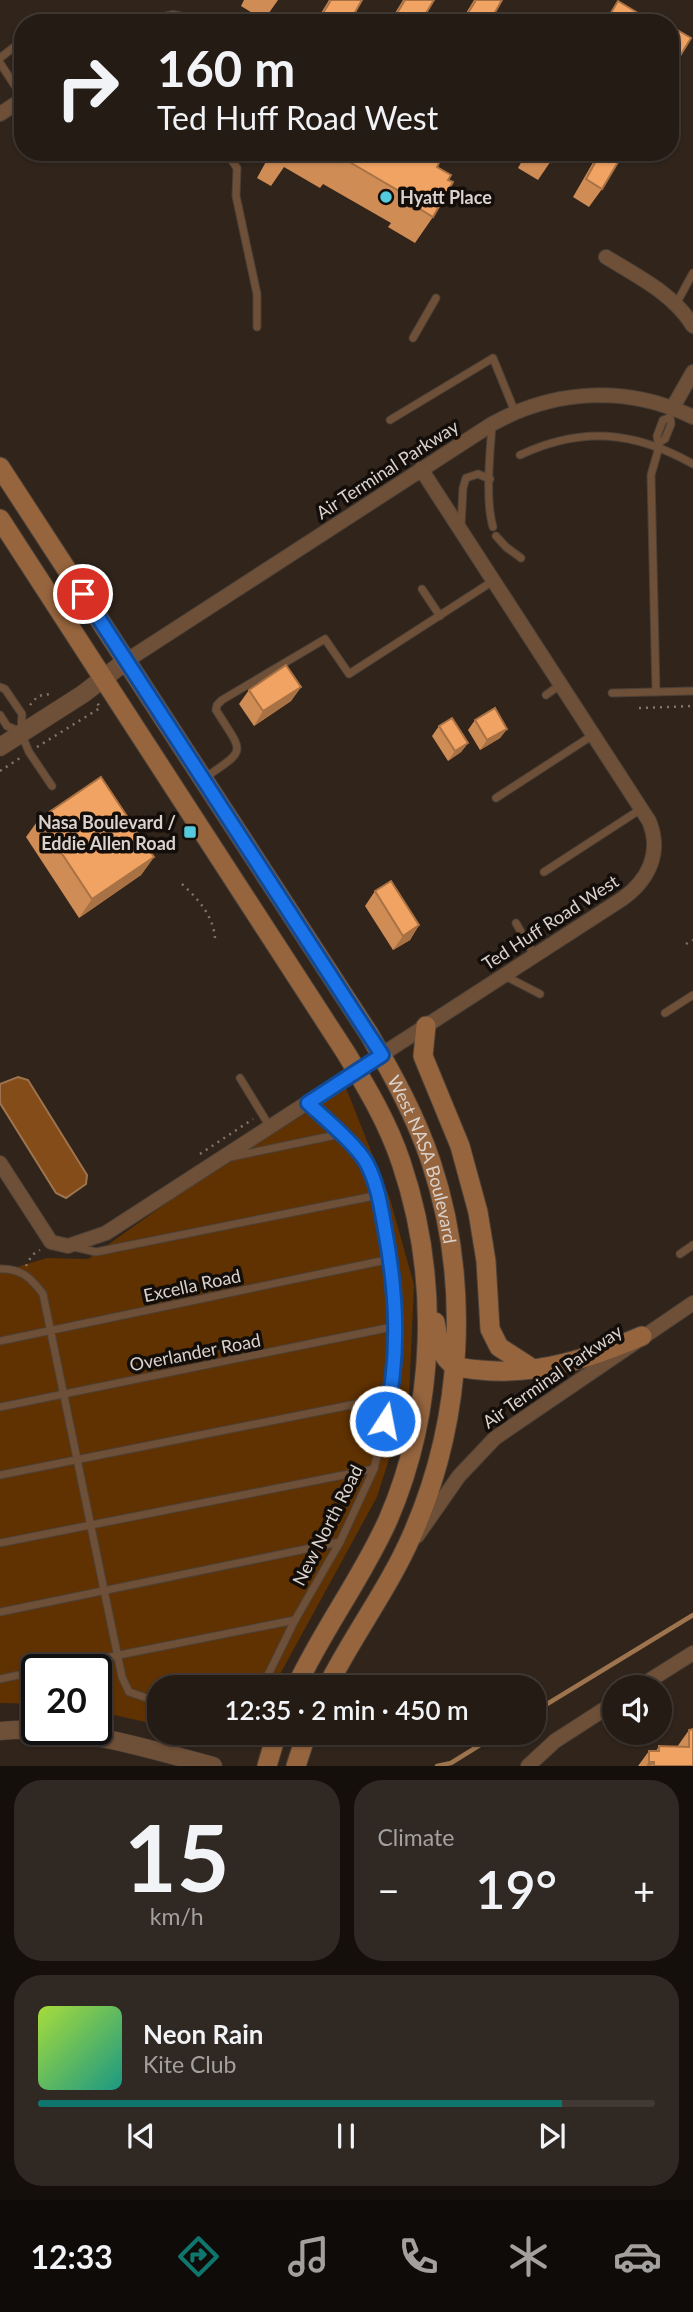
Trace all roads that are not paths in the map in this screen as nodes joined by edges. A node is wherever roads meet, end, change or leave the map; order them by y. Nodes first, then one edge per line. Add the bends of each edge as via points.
1 (14, 48) edge
2 (0, 60) edge
3 (14, 84) edge
4 (232, 161) edge
5 (606, 257) dead end
6 (693, 273) edge
7 (436, 298) dead end
8 (676, 304) junction
9 (693, 326) edge
10 (257, 327) dead end
11 (413, 338) dead end
12 (693, 372) edge
13 (514, 412) junction
14 (671, 412) junction
15 (693, 417) edge
16 (390, 420) dead end
17 (492, 424) junction
18 (659, 444) junction
19 (520, 456) dead end
20 (693, 464) edge
21 (0, 467) edge
22 (421, 469) junction
23 (490, 479) junction
24 (0, 519) edge
25 (493, 527) dead end
26 (461, 530) junction
27 (496, 536) dead end
28 (520, 558) dead end
29 (494, 581) junction
30 (422, 589) dead end
31 (440, 616) junction
32 (126, 660) junction
33 (104, 678) junction
34 (561, 684) junction
35 (0, 687) edge
36 (693, 691) edge
37 (656, 692) junction
38 (612, 693) dead end
39 (546, 695) dead end
40 (0, 715) edge
41 (21, 724) junction
42 (593, 735) junction
43 (0, 747) edge
44 (203, 779) junction
45 (52, 786) dead end
46 (496, 798) dead end
47 (640, 808) junction
48 (544, 872) dead end
49 (516, 923) dead end
50 (534, 956) junction
51 (505, 975) junction
52 (540, 994) dead end
53 (693, 995) edge
54 (665, 1013) dead end
55 (426, 1026) junction
56 (382, 1055) junction
57 (357, 1071) junction
58 (240, 1077) dead end
59 (308, 1103) junction
60 (270, 1126) junction
61 (341, 1134) junction
62 (216, 1160) junction
63 (0, 1163) edge
64 (379, 1195) junction
65 (693, 1245) edge
66 (68, 1246) junction
67 (680, 1254) dead end
68 (391, 1259) junction
69 (0, 1269) edge
70 (425, 1273) junction
71 (693, 1303) edge
72 (397, 1326) junction
73 (52, 1330) junction
74 (642, 1336) junction
75 (0, 1341) edge
76 (454, 1365) junction
77 (533, 1369) junction
78 (62, 1395) junction
79 (391, 1397) junction
80 (0, 1408) edge
81 (77, 1460) junction
82 (374, 1469) junction
83 (0, 1475) edge
84 (89, 1524) junction
85 (340, 1542) junction
86 (0, 1543) edge
87 (399, 1563) junction
88 (104, 1590) junction
89 (0, 1612) edge
90 (295, 1620) junction
91 (693, 1653) edge
92 (116, 1655) junction
93 (112, 1656) edge
94 (21, 1674) edge
95 (268, 1675) edge
96 (302, 1675) edge
97 (334, 1675) edge
98 (658, 1675) edge
99 (0, 1679) edge
100 (147, 1698) edge
101 (602, 1711) edge
102 (0, 1731) edge
103 (273, 1745) edge
104 (303, 1745) edge
105 (213, 1766) edge
106 (267, 1766) edge
107 (296, 1766) edge
108 (528, 1766) edge

1 - 2 lane
2 - 3 lane
4 - 10 lane via 257,294
5 - 8 street
6 - 8 lane
7 - 11 lane
8 - 9 street
12 - 14 street
13 - 14 street, Air Terminal Parkway via 590,394 624,396
13 - 16 lane via 493,358
13 - 17 street, Air Terminal Parkway
14 - 15 street, Air Terminal Parkway
14 - 18 lane via 671,424
17 - 22 street, Air Terminal Parkway
17 - 23 lane
18 - 19 lane via 581,436
18 - 20 lane
18 - 37 lane via 651,475
21 - 32 main road, West NASA Boulevard
22 - 26 street, Ted Huff Road West
22 - 32 street, Air Terminal Parkway
23 - 25 lane
23 - 26 lane via 473,474 464,483
24 - 33 main road, West NASA Boulevard
26 - 29 street, Ted Huff Road West
27 - 28 lane
29 - 31 lane
29 - 34 street, Ted Huff Road West
30 - 31 lane
31 - 44 lane via 349,674 325,639 222,700 216,710 238,750 236,757
32 - 33 street
32 - 44 main road, West NASA Boulevard
33 - 41 street
33 - 57 main road, West NASA Boulevard
34 - 39 lane
34 - 42 street, Ted Huff Road West
35 - 41 lane
36 - 37 lane
37 - 38 lane
40 - 41 lane via 7,726
41 - 43 street
41 - 45 lane via 29,752
42 - 46 lane
42 - 47 street, Ted Huff Road West
44 - 56 main road, West NASA Boulevard
47 - 48 lane
47 - 50 street, Ted Huff Road West via 655,842 642,882
49 - 50 lane
50 - 51 street, Ted Huff Road West
51 - 52 lane
51 - 55 street, Ted Huff Road West
53 - 54 lane
55 - 56 street, Ted Huff Road West
55 - 77 main road via 423,1056 460,1146 478,1212 490,1329 499,1347
56 - 57 street, Ted Huff Road West
56 - 76 main road, West NASA Boulevard via 415,1120 438,1187 454,1275
57 - 59 street, Ted Huff Road West
57 - 70 main road, West NASA Boulevard via 400,1160 413,1202
58 - 60 lane
59 - 60 street, Ted Huff Road West
59 - 61 lane, New North Road
60 - 62 street, Ted Huff Road West
61 - 62 lane
61 - 64 lane, New North Road via 366,1162
62 - 66 street, Ted Huff Road West via 106,1233
63 - 66 street via 51,1242
64 - 66 lane via 96,1252
64 - 68 lane, New North Road
65 - 67 lane
68 - 72 lane, New North Road
68 - 73 lane, Excella Road
69 - 73 lane via 22,1272 33,1279 43,1294
70 - 76 main road via 441,1348
70 - 96 main road, West NASA Boulevard via 426,1361 417,1429 405,1473 378,1540
71 - 74 street, Air Terminal Parkway
72 - 78 lane, Overlander Road
72 - 79 lane, New North Road
73 - 75 lane, Excella Road
73 - 78 lane
74 - 77 main road via 589,1357
74 - 87 street, Air Terminal Parkway via 483,1449
76 - 77 main road via 494,1371
76 - 87 main road, West NASA Boulevard via 440,1455
78 - 80 lane, Overlander Road
78 - 81 lane
79 - 81 lane
79 - 82 lane, New North Road
81 - 83 lane
81 - 84 lane
82 - 84 lane
82 - 85 lane, New North Road
84 - 86 lane
84 - 88 lane
85 - 88 lane
85 - 90 lane, New North Road
87 - 97 main road, West NASA Boulevard
88 - 89 lane
88 - 92 lane
90 - 92 lane
90 - 95 lane, New North Road
91 - 98 street
92 - 93 lane
92 - 100 lane via 130,1692
94 - 99 lane
101 - 108 street via 555,1741
102 - 105 street via 47,1730 105,1739
103 - 106 main road
104 - 107 main road

